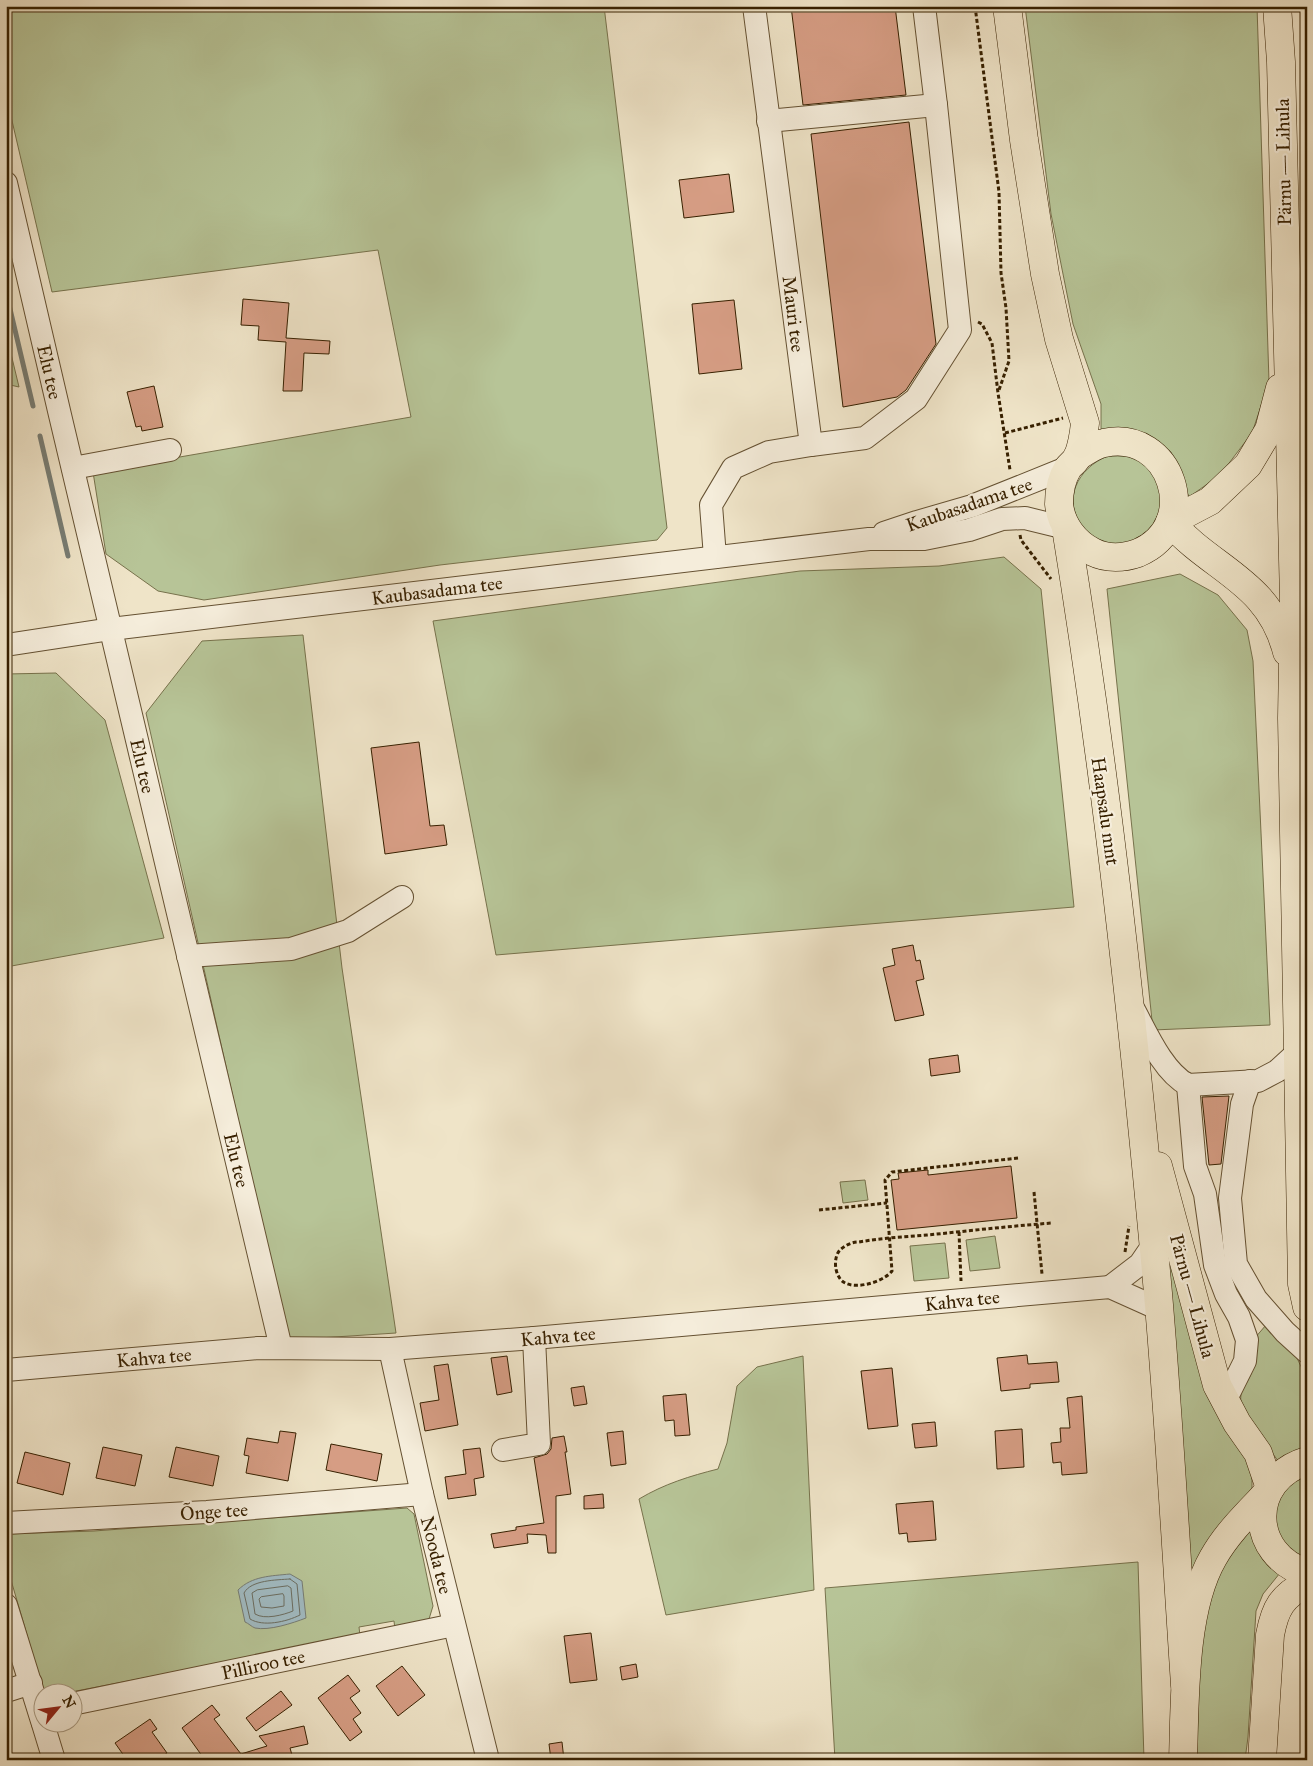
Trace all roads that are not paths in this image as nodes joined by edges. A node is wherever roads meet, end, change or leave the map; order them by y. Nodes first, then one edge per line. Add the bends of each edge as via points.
1 (754, 6) edge
2 (924, 6) edge
3 (1006, 6) edge
4 (1277, 6) edge
5 (936, 105) junction
6 (768, 121) junction
7 (6, 183) edge
8 (1288, 358) junction
9 (811, 445) junction
10 (170, 450) dead end
11 (1073, 462) junction
12 (73, 468) junction
13 (1170, 522) junction
14 (1066, 528) junction
15 (869, 539) junction
16 (715, 557) junction
17 (111, 629) junction
18 (6, 646) edge
19 (1292, 676) junction
20 (402, 897) dead end
21 (188, 956) junction
22 (1128, 999) junction
23 (1299, 1051) junction
24 (1250, 1081) junction
25 (1188, 1085) junction
26 (1138, 1096) junction
27 (1232, 1184) junction
28 (1203, 1186) junction
29 (1153, 1245) junction
30 (1118, 1282) junction
31 (1307, 1307) edge
32 (1159, 1309) junction
33 (534, 1338) junction
34 (282, 1348) junction
35 (390, 1349) junction
36 (1307, 1352) edge
37 (6, 1370) edge
38 (1225, 1401) junction
39 (503, 1450) dead end
40 (1307, 1461) edge
41 (1268, 1491) junction
42 (422, 1494) junction
43 (6, 1523) edge
44 (1307, 1573) edge
45 (1307, 1583) edge
46 (6, 1605) edge
47 (454, 1625) junction
48 (31, 1683) junction
49 (1185, 1685) junction
50 (32, 1686) edge
51 (6, 1691) edge
52 (82, 1702) edge
53 (47, 1734) edge
54 (54, 1760) edge
55 (488, 1760) edge
56 (1183, 1760) edge
57 (1262, 1760) edge

1 - 6 street, Mauri tee
2 - 5 street
3 - 11 main road via 1045,274 1060,339 1083,413 1084,432
4 - 8 main road, Pärnu — Lihula
5 - 6 street
5 - 9 street via 960,330 916,399 865,438
6 - 9 street, Mauri tee
7 - 12 street, Elu tee
8 - 13 main road via 1269,430 1248,465 1210,500
8 - 19 main road, Pärnu — Lihula via 1294,600
9 - 16 street via 769,452 733,468 711,505
10 - 12 street
11 - 13 main road via 1094,446 1106,442 1134,444 1150,452 1166,470 1173,487
11 - 14 main road via 1060,489 1059,505
11 - 15 street, Kaubasadama tee via 972,506
12 - 17 street, Elu tee
13 - 14 main road via 1155,543 1120,557 1097,554 1085,548
13 - 19 main road via 1182,536 1236,576 1267,606 1284,638
14 - 15 street, Kaubasadama tee via 1016,518 924,539
14 - 22 main road, Haapsalu mnt via 1117,890
15 - 16 street, Kaubasadama tee
16 - 17 street, Kaubasadama tee
17 - 18 street, Kaubasadama tee
17 - 21 street, Elu tee
19 - 23 main road, Pärnu — Lihula
20 - 21 street via 348,931 291,949
21 - 34 street, Elu tee
22 - 25 street via 1167,1066
22 - 26 main road, Haapsalu mnt
23 - 24 street via 1277,1071 1258,1081
23 - 31 main road, Pärnu — Lihula via 1302,1284
24 - 25 street
24 - 27 street via 1242,1104
25 - 28 street via 1195,1166
26 - 29 main road
26 - 38 main road, Pärnu — Lihula via 1211,1366
27 - 28 street
27 - 36 street via 1230,1198 1236,1264 1256,1299
28 - 38 street via 1216,1265 1247,1340 1245,1362
29 - 30 street via 1140,1264
29 - 32 main road
30 - 32 street, Kahva tee
30 - 33 street, Kahva tee via 962,1300
32 - 49 main road
33 - 35 street, Kahva tee
33 - 39 street via 539,1444
34 - 35 street, Kahva tee
34 - 37 street, Kahva tee
35 - 42 street, Nooda tee
38 - 41 main road, Pärnu — Lihula via 1258,1453
40 - 41 main road via 1287,1469
41 - 44 main road via 1262,1520 1268,1542 1287,1565
41 - 49 main road via 1231,1533 1206,1570 1194,1616
42 - 43 street, Õnge tee via 206,1512
42 - 47 street, Nooda tee
45 - 57 main road via 1283,1600 1273,1619
46 - 48 street
47 - 52 street, Pilliroo tee
47 - 55 street, Nooda tee
48 - 50 street
48 - 51 street
49 - 56 main road
53 - 54 street

